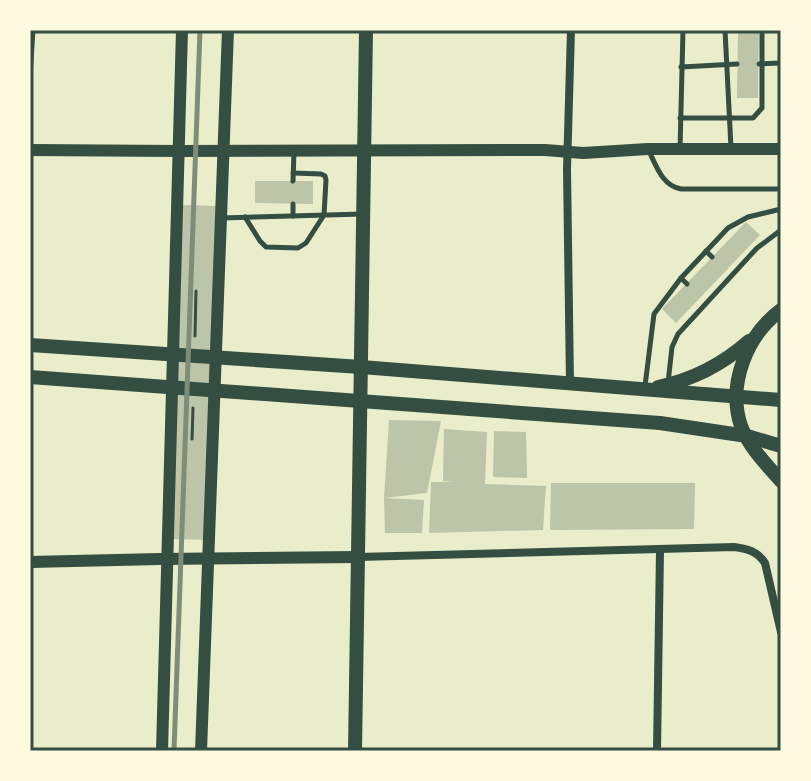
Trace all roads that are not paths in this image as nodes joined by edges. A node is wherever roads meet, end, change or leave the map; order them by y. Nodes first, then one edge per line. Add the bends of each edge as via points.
1 (182, 30) edge
2 (228, 30) edge
3 (366, 30) edge
4 (571, 30) edge
5 (683, 30) edge
6 (725, 30) edge
7 (762, 30) edge
8 (781, 63) edge
9 (726, 64) junction
10 (737, 64) dead end
11 (760, 64) junction
12 (681, 67) junction
13 (680, 118) junction
14 (729, 118) junction
15 (648, 149) junction
16 (731, 149) junction
17 (781, 149) edge
18 (30, 150) edge
19 (680, 150) junction
20 (178, 151) junction
21 (223, 151) junction
22 (294, 151) junction
23 (365, 151) junction
24 (568, 152) junction
25 (781, 189) edge
26 (293, 204) dead end
27 (781, 209) edge
28 (364, 214) junction
29 (324, 215) junction
30 (293, 216) junction
31 (245, 217) junction
32 (220, 218) junction
33 (781, 230) edge
34 (706, 251) junction
35 (712, 257) dead end
36 (681, 278) junction
37 (687, 284) dead end
38 (700, 298) dead end
39 (781, 303) edge
40 (706, 304) junction
41 (777, 313) edge
42 (756, 336) junction
43 (30, 345) edge
44 (173, 354) junction
45 (216, 358) junction
46 (361, 367) junction
47 (30, 377) edge
48 (570, 385) junction
49 (173, 387) junction
50 (668, 388) junction
51 (645, 389) junction
52 (215, 390) junction
53 (738, 398) junction
54 (781, 400) edge
55 (361, 402) junction
56 (747, 436) junction
57 (781, 446) edge
58 (781, 481) edge
59 (660, 550) junction
60 (358, 557) junction
61 (209, 558) junction
62 (168, 559) junction
63 (30, 562) edge
64 (781, 632) edge
65 (162, 751) edge
66 (201, 751) edge
67 (355, 751) edge
68 (362, 751) edge
69 (657, 751) edge

1 - 20 street
2 - 21 street
3 - 23 main road
4 - 24 street
5 - 12 lane
6 - 9 lane
7 - 11 lane
8 - 11 lane
9 - 10 lane
9 - 12 lane
9 - 14 lane
11 - 14 lane via 762,108 753,118
12 - 13 lane
13 - 14 lane
13 - 19 lane
14 - 16 lane
15 - 19 street
15 - 24 street
15 - 25 lane via 673,188
16 - 17 street
16 - 19 street
18 - 20 street
20 - 21 street
20 - 44 street
21 - 22 street
21 - 32 street
22 - 23 street
22 - 29 lane via 293,177 325,176
23 - 24 street
23 - 28 main road
24 - 48 street
26 - 30 lane
27 - 34 lane via 728,228
28 - 29 lane
28 - 46 main road
29 - 30 lane
29 - 31 lane via 298,248 266,247
30 - 31 lane
31 - 32 lane
32 - 45 street
33 - 40 lane via 728,274
34 - 35 lane
34 - 36 lane
36 - 37 lane
36 - 51 lane via 654,314
38 - 40 lane
39 - 41 main road
40 - 50 lane via 672,347
41 - 42 main road
42 - 50 main road via 711,368
42 - 53 main road via 743,359
43 - 44 main road
44 - 45 main road
44 - 49 street
45 - 46 main road
45 - 52 street
46 - 48 main road
46 - 55 main road
47 - 49 main road
48 - 51 main road
49 - 52 main road
49 - 62 street
50 - 51 main road
50 - 53 main road
52 - 55 main road
52 - 61 street
53 - 54 main road
53 - 56 main road
55 - 56 main road via 660,423
55 - 60 main road
56 - 57 main road
56 - 58 main road
59 - 60 street
59 - 64 street via 734,547 761,556
59 - 69 street
60 - 61 street
60 - 67 main road
61 - 62 street
61 - 66 street
62 - 63 street
62 - 65 street
67 - 68 street

